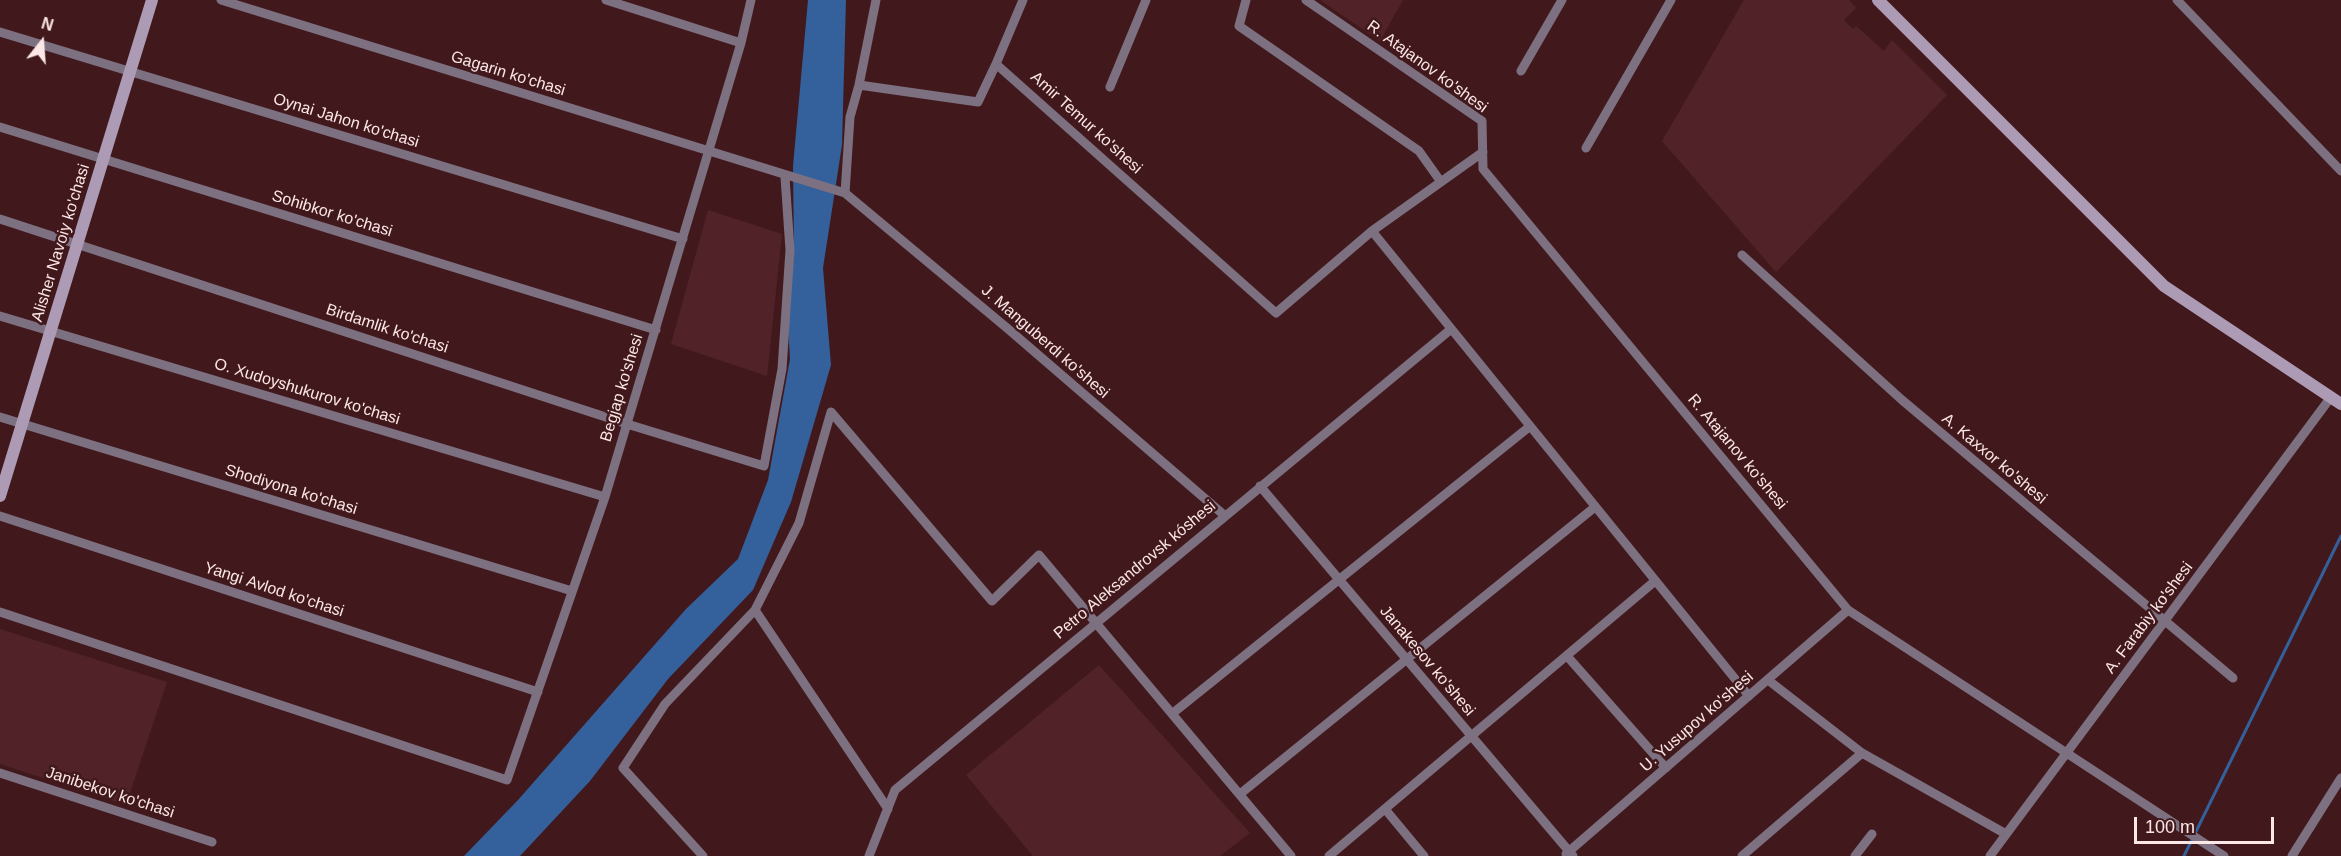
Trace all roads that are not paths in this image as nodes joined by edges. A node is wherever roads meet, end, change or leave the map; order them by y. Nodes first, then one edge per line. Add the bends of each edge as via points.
1 (152, 0) edge
2 (221, 0) edge
3 (606, 0) edge
4 (751, 0) edge
5 (876, 0) edge
6 (1023, 0) edge
7 (1146, 0) edge
8 (1246, 0) edge
9 (1306, 0) edge
10 (1562, 0) edge
11 (1671, 0) edge
12 (1878, 0) edge
13 (2177, 0) edge
14 (0, 32) edge
15 (741, 43) junction
16 (996, 64) junction
17 (129, 71) junction
18 (1521, 71) dead end
19 (860, 85) junction
20 (1110, 87) dead end
21 (0, 127) edge
22 (1586, 148) dead end
23 (709, 152) junction
24 (1483, 152) junction
25 (105, 159) junction
26 (2341, 171) edge
27 (789, 178) junction
28 (1441, 182) junction
29 (841, 192) junction
30 (0, 219) edge
31 (1372, 231) junction
32 (683, 239) junction
33 (78, 242) junction
34 (1742, 255) dead end
35 (0, 316) edge
36 (656, 330) junction
37 (1450, 330) junction
38 (51, 331) junction
39 (2336, 400) edge
40 (0, 417) edge
41 (22, 423) junction
42 (627, 424) junction
43 (1529, 427) junction
44 (1260, 486) junction
45 (0, 496) edge
46 (604, 497) junction
47 (1595, 507) junction
48 (1224, 515) junction
49 (0, 516) edge
50 (1339, 580) junction
51 (1655, 581) junction
52 (572, 591) junction
53 (755, 610) junction
54 (1848, 610) junction
55 (0, 612) edge
56 (1096, 622) junction
57 (2164, 622) junction
58 (1567, 656) junction
59 (1406, 660) junction
60 (2233, 678) dead end
61 (1768, 680) junction
62 (538, 692) junction
63 (1749, 696) junction
64 (1173, 713) junction
65 (1472, 737) junction
66 (1862, 753) junction
67 (2067, 753) junction
68 (1666, 768) junction
69 (0, 773) edge
70 (2341, 778) edge
71 (2332, 793) junction
72 (1240, 794) junction
73 (2341, 799) edge
74 (888, 809) junction
75 (1385, 809) junction
76 (1872, 834) dead end
77 (2006, 834) junction
78 (212, 842) dead end
79 (1569, 855) edge
80 (703, 856) edge
81 (869, 856) edge
82 (1291, 856) edge
83 (1329, 856) edge
84 (1424, 856) edge
85 (1742, 856) edge
86 (1855, 856) edge
87 (1990, 856) edge
88 (2224, 856) edge
89 (2292, 856) edge

1 - 17 street, Alisher Navoiy ko'chasi
2 - 23 street, Gagarin ko'chasi
3 - 15 street
4 - 15 street, Begjap ko'shesi
5 - 19 street
6 - 16 street
7 - 20 street
8 - 28 street via 1239,26 1419,151
9 - 24 street, R. Atajanov ko'shesi via 1482,121
10 - 18 street
11 - 22 street
12 - 39 street via 2164,286
13 - 26 street
14 - 17 street, Oynai Jahon ko'chasi
15 - 23 street, Begjap ko'shesi
16 - 19 street via 978,102
16 - 31 street, Amir Temur ko'shesi via 1276,313
17 - 25 street, Alisher Navoiy ko'chasi
17 - 32 street, Oynai Jahon ko'chasi
19 - 29 street via 850,117
21 - 25 street, Sohibkor ko'chasi
23 - 27 street, Gagarin ko'chasi
23 - 32 street, Begjap ko'shesi
24 - 28 street
24 - 54 street, R. Atajanov ko'shesi via 1483,169
25 - 33 street, Alisher Navoiy ko'chasi
25 - 36 street, Sohibkor ko'chasi
27 - 29 street, Gagarin ko'chasi
27 - 42 street, Birdamlik ko'chasi via 782,369 764,466
28 - 31 street
29 - 48 street, J. Manguberdi ko'shesi via 1007,328
30 - 33 street, Birdamlik ko'chasi
31 - 37 street
32 - 36 street, Begjap ko'shesi
33 - 38 street, Alisher Navoiy ko'chasi
33 - 42 street, Birdamlik ko'chasi
34 - 57 street, A. Kaxxor ko'shesi via 1902,400
35 - 38 street, O. Xudoyshukurov ko'chasi
36 - 42 street, Begjap ko'shesi
37 - 43 street
37 - 44 street, Petro Aleksandrovsk kóshesi
38 - 41 street, Alisher Navoiy ko'chasi
38 - 46 street, O. Xudoyshukurov ko'chasi
39 - 57 street, A. Farabiy ko'shesi
40 - 41 street, Shodiyona ko'chasi
41 - 45 street, Alisher Navoiy ko'chasi
41 - 52 street, Shodiyona ko'chasi
42 - 46 street, Begjap ko'shesi
43 - 47 street
43 - 50 street
44 - 48 street, Petro Aleksandrovsk kóshesi
44 - 50 street, Janakesov ko'shesi
46 - 52 street, Begjap ko'shesi
47 - 51 street
47 - 59 street
48 - 56 street, Petro Aleksandrovsk kóshesi
49 - 62 street, Yangi Avlod ko'chasi
50 - 59 street, Janakesov ko'shesi
50 - 64 street
51 - 58 street
51 - 63 street
52 - 62 street, Begjap ko'shesi
53 - 56 street via 799,523 831,412 992,601 1039,555
53 - 74 street
53 - 80 street via 665,704 623,768
54 - 61 street, U. Yusupov ko'shesi
54 - 67 street, R. Atajanov ko'shesi
55 - 62 street, Begjap ko'shesi via 507,780
56 - 64 street
56 - 74 street, Petro Aleksandrovsk kóshesi via 895,790
57 - 60 street, A. Kaxxor ko'shesi
57 - 67 street, A. Farabiy ko'shesi
58 - 65 street
58 - 68 street
59 - 65 street, Janakesov ko'shesi
59 - 72 street
61 - 63 street, U. Yusupov ko'shesi
61 - 66 street
63 - 68 street, U. Yusupov ko'shesi
64 - 72 street
65 - 75 street
65 - 79 street, Janakesov ko'shesi
66 - 77 street
66 - 85 street
67 - 77 street, A. Farabiy ko'shesi
67 - 88 street, R. Atajanov ko'shesi
68 - 79 street, U. Yusupov ko'shesi
69 - 78 street, Janibekov ko'chasi
70 - 71 street
71 - 73 street
71 - 89 street
72 - 82 street
74 - 81 street, Petro Aleksandrovsk kóshesi
75 - 83 street
75 - 84 street
76 - 86 street
77 - 87 street, A. Farabiy ko'shesi

